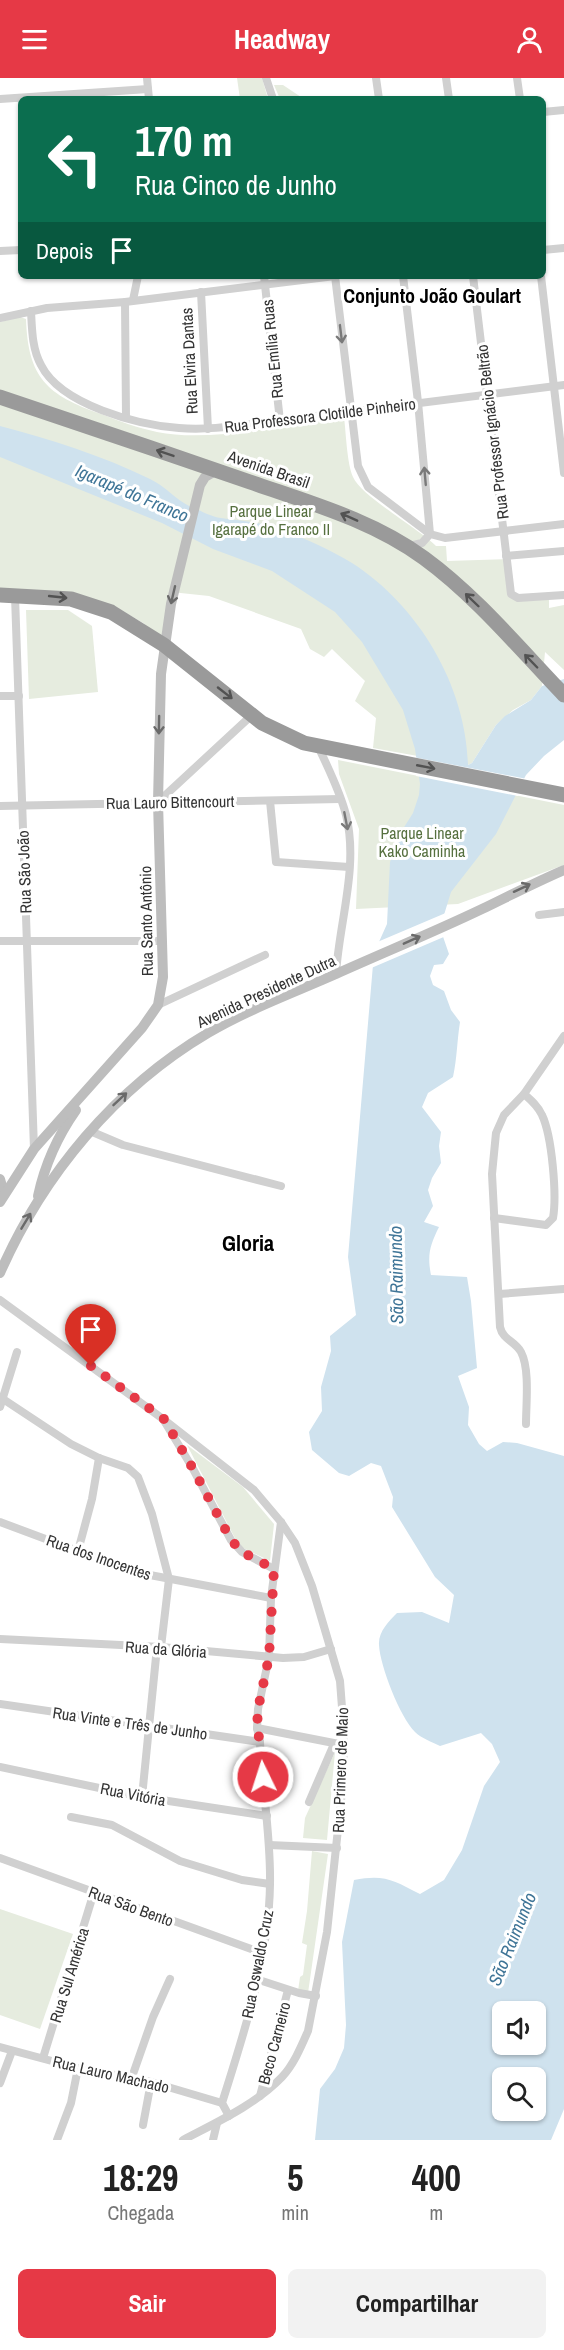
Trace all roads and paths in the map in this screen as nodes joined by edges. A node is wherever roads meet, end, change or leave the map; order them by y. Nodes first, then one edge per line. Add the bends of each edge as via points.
1 (147, 78) edge
2 (266, 78) edge
3 (376, 78) edge
4 (447, 78) edge
5 (517, 78) edge
6 (148, 90) junction
7 (73, 96) edge
8 (149, 96) edge
9 (272, 96) edge
10 (379, 96) edge
11 (449, 96) edge
12 (520, 96) edge
13 (18, 98) edge
14 (0, 99) edge
15 (564, 110) edge
16 (546, 112) edge
17 (564, 248) edge
18 (18, 250) edge
19 (546, 250) edge
20 (0, 251) edge
21 (137, 279) edge
22 (282, 279) edge
23 (335, 279) edge
24 (403, 279) edge
25 (473, 279) edge
26 (541, 279) edge
27 (264, 280) edge
28 (201, 292) junction
29 (129, 301) junction
30 (31, 311) junction
31 (0, 318) edge
32 (564, 385) edge
33 (555, 386) junction
34 (487, 395) junction
35 (0, 397) edge
36 (418, 402) junction
37 (351, 412) junction
38 (126, 417) junction
39 (280, 421) junction
40 (208, 429) junction
41 (217, 470) junction
42 (564, 473) edge
43 (564, 524) edge
44 (504, 531) junction
45 (430, 534) junction
46 (423, 550) junction
47 (564, 551) edge
48 (506, 556) junction
49 (7, 595) edge
50 (564, 595) edge
51 (164, 645) junction
52 (564, 695) edge
53 (0, 696) edge
54 (19, 696) junction
55 (252, 715) junction
56 (318, 746) junction
57 (564, 795) edge
58 (340, 799) junction
59 (270, 801) junction
60 (158, 802) junction
61 (22, 805) junction
62 (0, 806) edge
63 (349, 867) junction
64 (564, 870) edge
65 (564, 912) edge
66 (539, 915) dead end
67 (26, 940) junction
68 (0, 941) edge
69 (162, 941) junction
70 (265, 955) dead end
71 (336, 974) junction
72 (158, 1005) junction
73 (564, 1036) edge
74 (103, 1073) junction
75 (524, 1094) junction
76 (90, 1131) junction
77 (34, 1149) junction
78 (0, 1179) edge
79 (281, 1186) dead end
80 (0, 1200) edge
81 (37, 1203) junction
82 (494, 1218) junction
83 (0, 1273) edge
84 (564, 1289) edge
85 (499, 1294) junction
86 (0, 1300) edge
87 (17, 1352) dead end
88 (1, 1401) edge
89 (164, 1419) junction
90 (526, 1424) dead end
91 (99, 1458) junction
92 (0, 1522) edge
93 (280, 1522) junction
94 (78, 1551) junction
95 (274, 1569) junction
96 (169, 1579) junction
97 (271, 1598) junction
98 (0, 1639) edge
99 (159, 1647) junction
100 (331, 1649) junction
101 (269, 1657) junction
102 (0, 1704) edge
103 (150, 1725) junction
104 (257, 1728) junction
105 (260, 1742) junction
106 (334, 1744) junction
107 (344, 1745) junction
108 (0, 1767) edge
109 (142, 1797) junction
110 (309, 1802) dead end
111 (267, 1816) junction
112 (71, 1817) dead end
113 (269, 1845) junction
114 (337, 1848) junction
115 (0, 1858) edge
116 (270, 1884) junction
117 (94, 1892) junction
118 (262, 1953) junction
119 (170, 1979) dead end
120 (256, 1979) junction
121 (288, 1990) junction
122 (316, 1996) junction
123 (0, 2047) edge
124 (12, 2051) junction
125 (43, 2058) junction
126 (78, 2068) junction
127 (132, 2077) junction
128 (151, 2082) junction
129 (0, 2083) edge
130 (260, 2096) junction
131 (222, 2103) junction
132 (229, 2115) junction
133 (217, 2123) junction
134 (143, 2125) dead end
135 (57, 2140) edge
136 (183, 2140) edge
137 (213, 2140) edge

1 - 6 street
2 - 9 street
3 - 10 street
4 - 11 street
5 - 12 street
6 - 7 street
6 - 8 street
13 - 14 street
15 - 16 street
17 - 19 street
18 - 20 street
21 - 29 street
22 - 27 street
23 -> 37 street
24 - 36 street
25 - 34 street, Rua Professor Ignácio Beltrão
26 - 33 street
27 - 28 street
27 - 39 street, Rua Emília Ruas
28 - 29 street
28 - 40 street, Rua Elvira Dantas
29 - 30 street
29 - 38 street
30 - 31 street
30 - 38 street, Rua Professora Clotilde Pinheiro via 37,355 49,378 72,396
32 - 33 street, Rua Professora Clotilde Pinheiro
33 - 34 street, Rua Professora Clotilde Pinheiro
33 - 42 street
34 - 36 street, Rua Professora Clotilde Pinheiro
34 - 44 street, Rua Professor Ignácio Beltrão
41 -> 35 highway, Avenida Brasil
36 - 37 street, Rua Professora Clotilde Pinheiro
45 -> 36 street
37 - 39 street, Rua Professora Clotilde Pinheiro
37 - 45 street via 362,478
38 - 40 street, Rua Professora Clotilde Pinheiro via 158,426
39 - 40 street, Rua Professora Clotilde Pinheiro
46 -> 41 highway, Avenida Brasil via 401,544 341,513
41 -> 51 street via 205,477 197,494
43 - 44 street
44 - 45 street via 445,538
44 - 48 street, Rua Professor Ignácio Beltrão
45 - 46 street
52 -> 46 highway, Avenida Brasil
47 - 48 street
48 - 50 street, Rua Professor Ignácio Beltrão via 511,594 518,598
49 -> 51 highway via 59,597 92,604 130,622
49 - 54 street, Rua São João
51 -> 55 highway
51 -> 60 street, Rua Santo Antônio
53 - 54 street
54 - 61 street, Rua São João
55 - 56 highway via 285,736
55 - 60 street
56 -> 57 highway
56 - 58 street
58 - 59 street, Rua Lauro Bittencourt
58 -> 63 street via 348,825
59 - 60 street, Rua Lauro Bittencourt
59 - 63 street via 276,862
60 - 61 street, Rua Lauro Bittencourt
60 - 69 street, Rua Santo Antônio
61 - 62 street, Rua Lauro Bittencourt
61 - 67 street, Rua São João
63 - 71 street
71 -> 64 street, Avenida Presidente Dutra
65 - 66 street
67 - 68 street
67 - 69 street
67 - 77 street, Rua São João
69 - 72 street, Rua Santo Antônio via 163,976
70 - 72 street
76 -> 71 street, Avenida Presidente Dutra via 146,1077 188,1046 270,1002
72 - 74 street, Rua Santo Antônio
73 - 75 street
74 - 77 street, Rua Santo Antônio
74 - 81 street via 60,1134 46,1164
75 - 82 street via 504,1115 496,1134 492,1163
75 - 82 street via 537,1106 546,1126 553,1218 546,1226
76 - 79 street via 123,1145
76 - 81 street, Avenida Presidente Dutra
77 - 80 street
78 - 80 street
83 -> 81 street, Avenida Presidente Dutra
82 - 85 street
84 - 85 street
85 - 90 street via 502,1334 518,1347 524,1360
86 - 89 street, Rua Primero de Maio
87 - 88 street
88 - 91 street
89 - 93 street, Rua Primero de Maio via 246,1484
89 - 95 street via 231,1540 242,1552
91 - 94 street
91 - 96 street via 128,1468 138,1477
92 - 94 street, Rua dos Inocentes
93 - 95 street, Rua Oswaldo Cruz
93 - 100 street, Rua Primero de Maio via 295,1543
94 - 96 street, Rua dos Inocentes via 135,1572
95 - 97 street, Rua Oswaldo Cruz
96 - 97 street, Rua dos Inocentes
96 - 99 street
97 - 101 street, Rua Oswaldo Cruz
98 - 99 street, Rua da Glória
99 - 101 street, Rua da Glória
99 - 103 street
100 - 101 street, Rua da Glória via 304,1657
100 - 107 street, Rua Primero de Maio via 340,1681
101 - 104 street, Rua Oswaldo Cruz
102 - 103 street, Rua Vinte e Três de Junho
103 - 105 street, Rua Vinte e Três de Junho
103 - 109 street
104 - 105 street, Rua Oswaldo Cruz
104 - 106 street
105 - 111 street, Rua Oswaldo Cruz
106 - 107 street
106 - 110 street
107 - 114 street, Rua Primero de Maio
108 - 109 street, Rua Vitória
109 - 111 street, Rua Vitória
111 - 113 street, Rua Oswaldo Cruz
112 - 116 street via 112,1826 180,1861 242,1880
113 - 114 street
113 - 116 street, Rua Oswaldo Cruz
114 - 122 street, Rua Primero de Maio
115 - 117 street, Rua São Bento
116 - 118 street, Rua Oswaldo Cruz
117 - 118 street, Rua São Bento
117 - 125 street, Rua Sul América
118 - 120 street, Rua Oswaldo Cruz
119 - 127 street
120 - 121 street
120 - 131 street, Rua Oswaldo Cruz
121 - 122 street
121 - 130 street, Beco Carneiro
122 - 130 street, Rua Primero de Maio via 308,2031 297,2055 283,2076
123 - 124 street, Rua Lauro Machado
124 - 125 street, Rua Lauro Machado
124 - 129 street
125 - 126 street, Rua Lauro Machado
126 - 127 street, Rua Lauro Machado
126 - 135 street via 71,2103
127 - 128 street, Rua Lauro Machado
128 - 131 street, Rua Lauro Machado
128 - 134 street
130 - 132 street, Rua Primero de Maio
131 - 132 street
132 - 133 street, Rua Primero de Maio
133 - 136 street, Rua Primero de Maio
133 - 137 street

